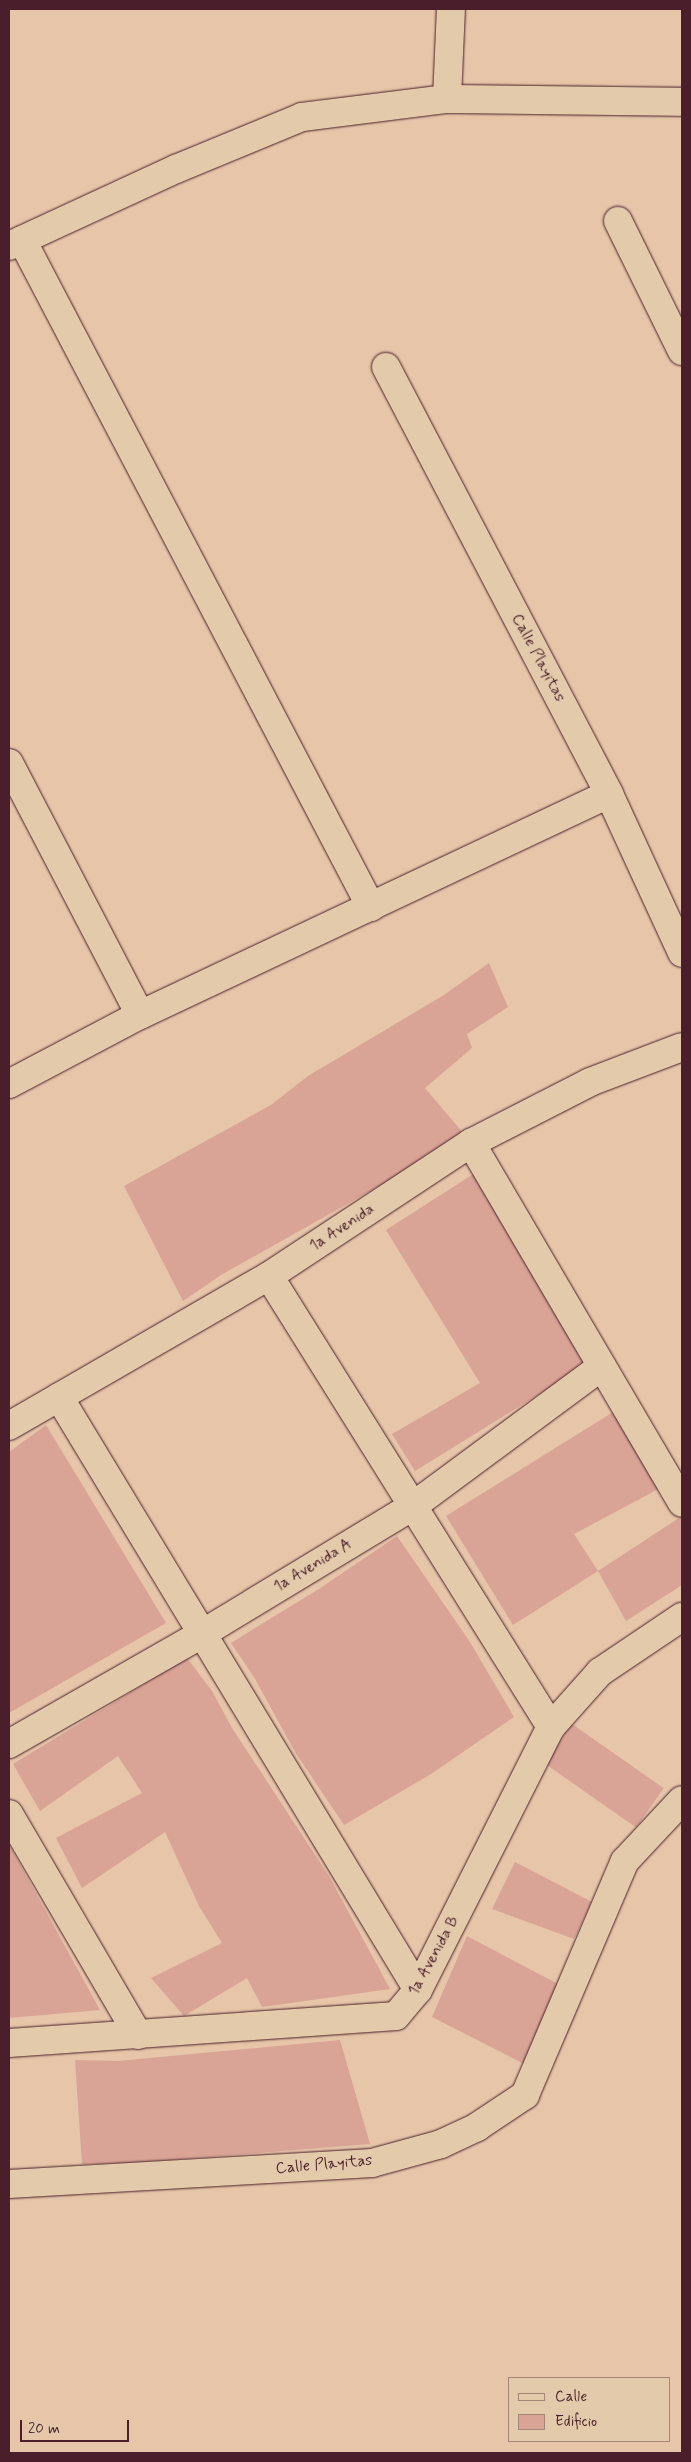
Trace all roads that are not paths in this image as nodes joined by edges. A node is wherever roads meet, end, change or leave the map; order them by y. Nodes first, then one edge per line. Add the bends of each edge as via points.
1 (451, 9) edge
2 (448, 99) junction
3 (682, 102) edge
4 (618, 221) dead end
5 (15, 243) edge
6 (682, 352) edge
7 (386, 367) dead end
8 (9, 763) edge
9 (609, 794) junction
10 (15, 796) edge
11 (371, 907) junction
12 (682, 953) edge
13 (140, 1015) junction
14 (682, 1047) edge
15 (9, 1084) edge
16 (471, 1143) junction
17 (269, 1276) junction
18 (602, 1366) junction
19 (59, 1397) junction
20 (9, 1426) edge
21 (682, 1503) edge
22 (413, 1506) junction
23 (682, 1617) edge
24 (200, 1635) junction
25 (551, 1727) junction
26 (9, 1744) edge
27 (682, 1800) edge
28 (9, 1814) edge
29 (418, 1990) junction
30 (138, 2035) junction
31 (9, 2043) edge
32 (9, 2184) edge

1 - 2 street
2 - 3 street
2 - 5 street via 302,117 176,168
4 - 6 street
5 - 11 street
7 - 9 street, Calle Playitas
8 - 10 street
9 - 11 street
9 - 12 street, Calle Playitas
10 - 13 street
11 - 13 street
13 - 15 street
14 - 16 street, 1a Avenida via 590,1082
16 - 17 street, 1a Avenida
16 - 18 street
17 - 19 street, 1a Avenida
17 - 22 street
18 - 21 street
18 - 22 street, 1a Avenida A
19 - 20 street, 1a Avenida
19 - 24 street
22 - 24 street, 1a Avenida A
22 - 25 street
23 - 25 street, 1a Avenida B via 600,1672
24 - 26 street, 1a Avenida A
24 - 29 street
25 - 29 street, 1a Avenida B
27 - 32 street, Calle Playitas via 625,1861 525,2095 476,2127 441,2144 372,2163
28 - 30 street
29 - 30 street, 1a Avenida B via 396,2016
30 - 31 street, 1a Avenida B

